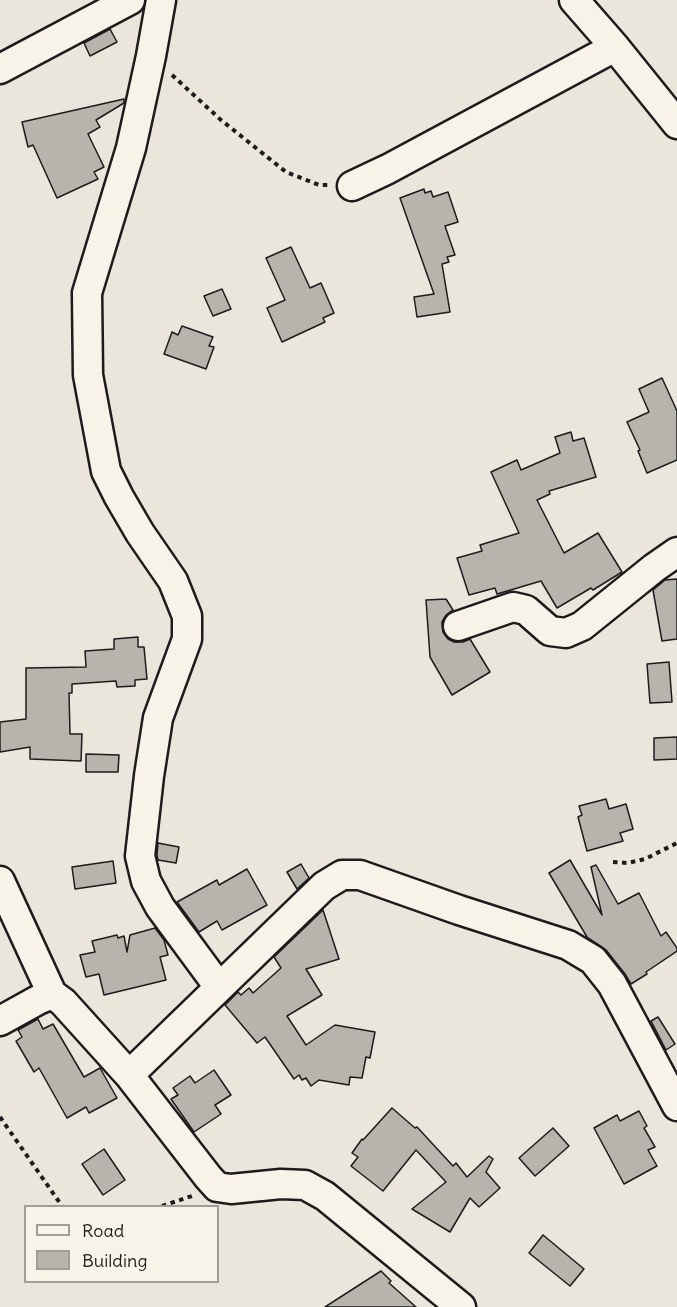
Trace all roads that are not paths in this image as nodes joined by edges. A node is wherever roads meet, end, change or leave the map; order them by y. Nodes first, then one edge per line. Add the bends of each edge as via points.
1 (130, 0) edge
2 (161, 0) edge
3 (574, 0) edge
4 (615, 47) junction
5 (0, 69) edge
6 (677, 124) edge
7 (352, 186) road end
8 (677, 552) edge
9 (458, 626) dead end
10 (0, 881) edge
11 (219, 987) junction
12 (52, 994) junction
13 (0, 1021) edge
14 (129, 1075) junction
15 (677, 1106) edge
16 (461, 1307) edge

1 - 5 street
2 - 11 street via 131,148 87,293 88,375 106,471 140,533 173,581 187,616 187,639 158,718 140,856 146,881 159,907
3 - 4 street
4 - 6 street
4 - 7 street
8 - 9 street via 582,626 566,633 550,631 526,610 513,607
10 - 12 street
11 - 14 street
11 - 15 street via 324,885 342,875 360,875 568,945 593,960 612,984
12 - 13 street
12 - 14 street
14 - 16 street via 217,1187 231,1190 305,1185 325,1196

